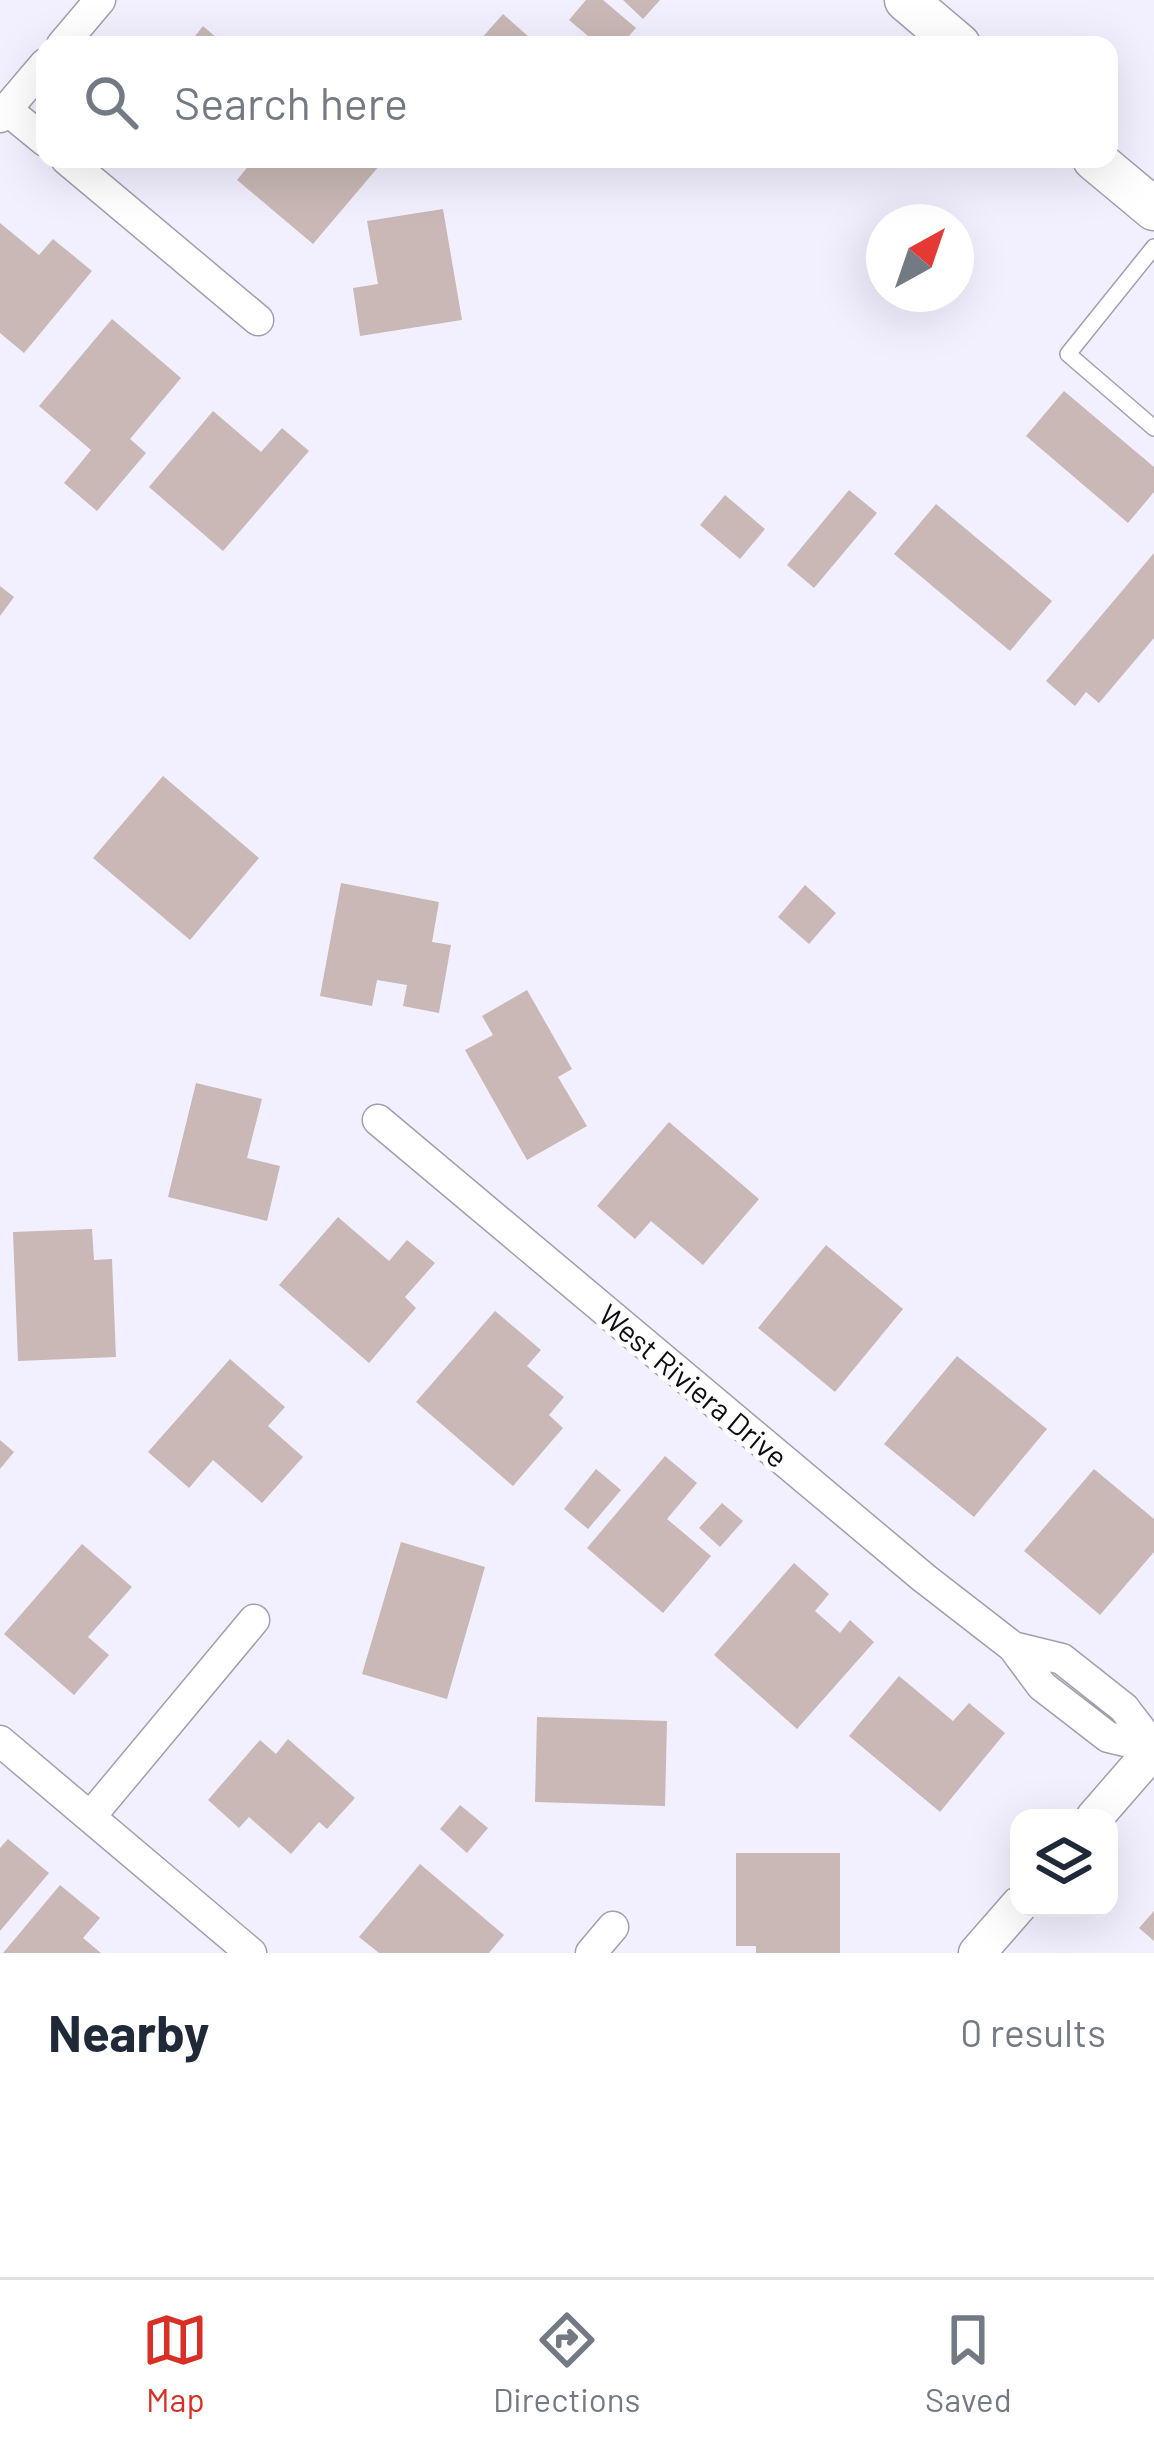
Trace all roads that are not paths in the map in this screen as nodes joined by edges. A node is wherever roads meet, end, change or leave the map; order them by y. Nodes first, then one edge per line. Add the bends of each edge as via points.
1 (100, 0) edge
2 (906, 0) edge
3 (70, 36) edge
4 (948, 36) edge
5 (36, 74) edge
6 (3, 113) edge
7 (36, 136) edge
8 (77, 168) edge
9 (1105, 168) edge
10 (1154, 209) edge
11 (1154, 247) edge
12 (258, 320) dead end
13 (1154, 428) edge
14 (378, 1120) dead end
15 (254, 1620) dead end
16 (0, 1741) edge
17 (1154, 1748) edge
18 (1102, 1809) edge
19 (90, 1817) junction
20 (1010, 1915) edge
21 (613, 1927) dead end
22 (251, 1953) edge
23 (591, 1953) edge
24 (977, 1953) edge

1 - 3 street
2 - 4 main road
5 - 6 street
6 - 7 street
8 - 12 street
9 - 10 main road
11 - 13 lane via 1068,354
14 - 17 street, West Riviera Drive via 1013,1647 1042,1686 1108,1737
15 - 19 street
16 - 19 street
17 - 18 street
19 - 22 street
20 - 24 street
21 - 23 street

